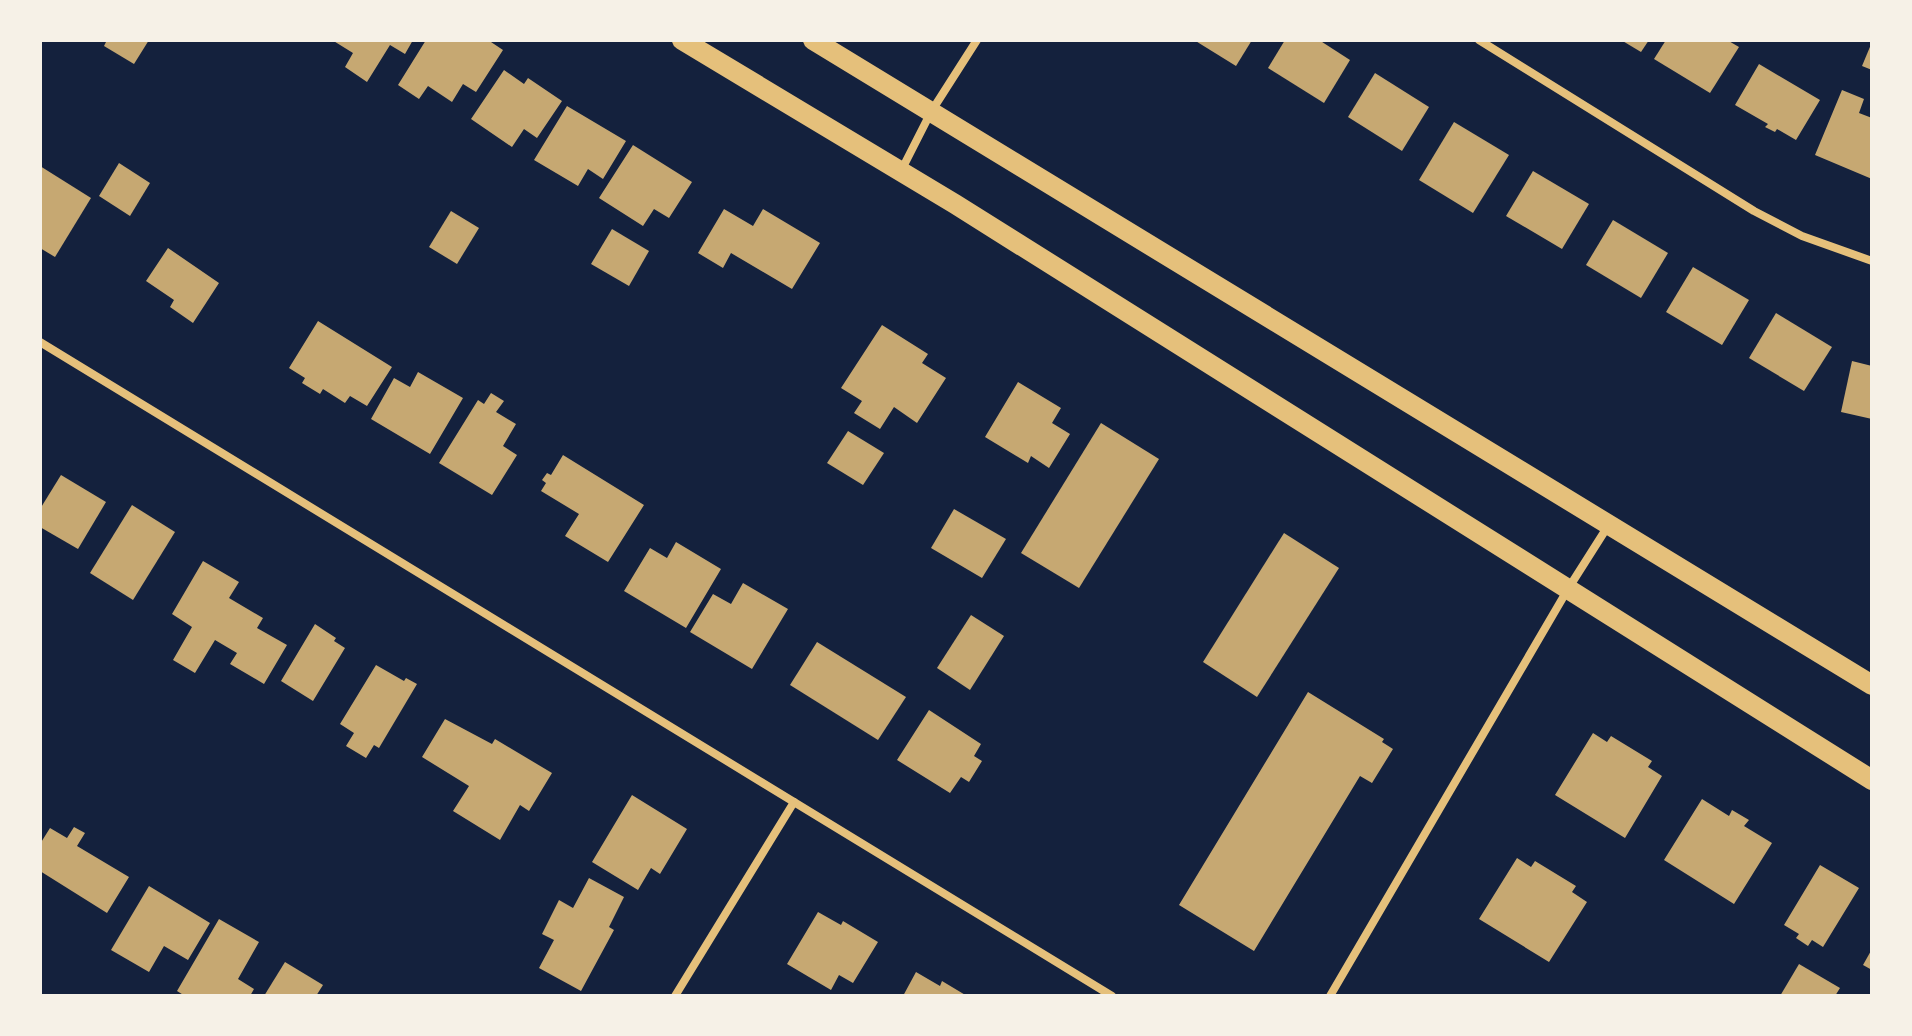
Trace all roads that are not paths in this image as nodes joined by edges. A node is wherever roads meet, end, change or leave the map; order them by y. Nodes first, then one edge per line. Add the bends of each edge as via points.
1 (682, 40) edge
2 (813, 40) edge
3 (977, 40) edge
4 (1479, 40) edge
5 (1493, 44) edge
6 (931, 112) junction
7 (900, 172) junction
8 (1872, 261) edge
9 (40, 342) edge
10 (1609, 526) junction
11 (1568, 589) junction
12 (1872, 685) edge
13 (1872, 780) edge
14 (794, 802) junction
15 (675, 996) edge
16 (1112, 996) edge
17 (1330, 996) edge

1 - 7 main road
2 - 6 main road
3 - 6 street
4 - 5 street
5 - 8 street via 1754,211 1802,236
6 - 7 street
6 - 10 main road
7 - 11 main road
9 - 14 street
10 - 11 street
10 - 12 main road
11 - 13 main road
11 - 17 street
14 - 15 street
14 - 16 street

